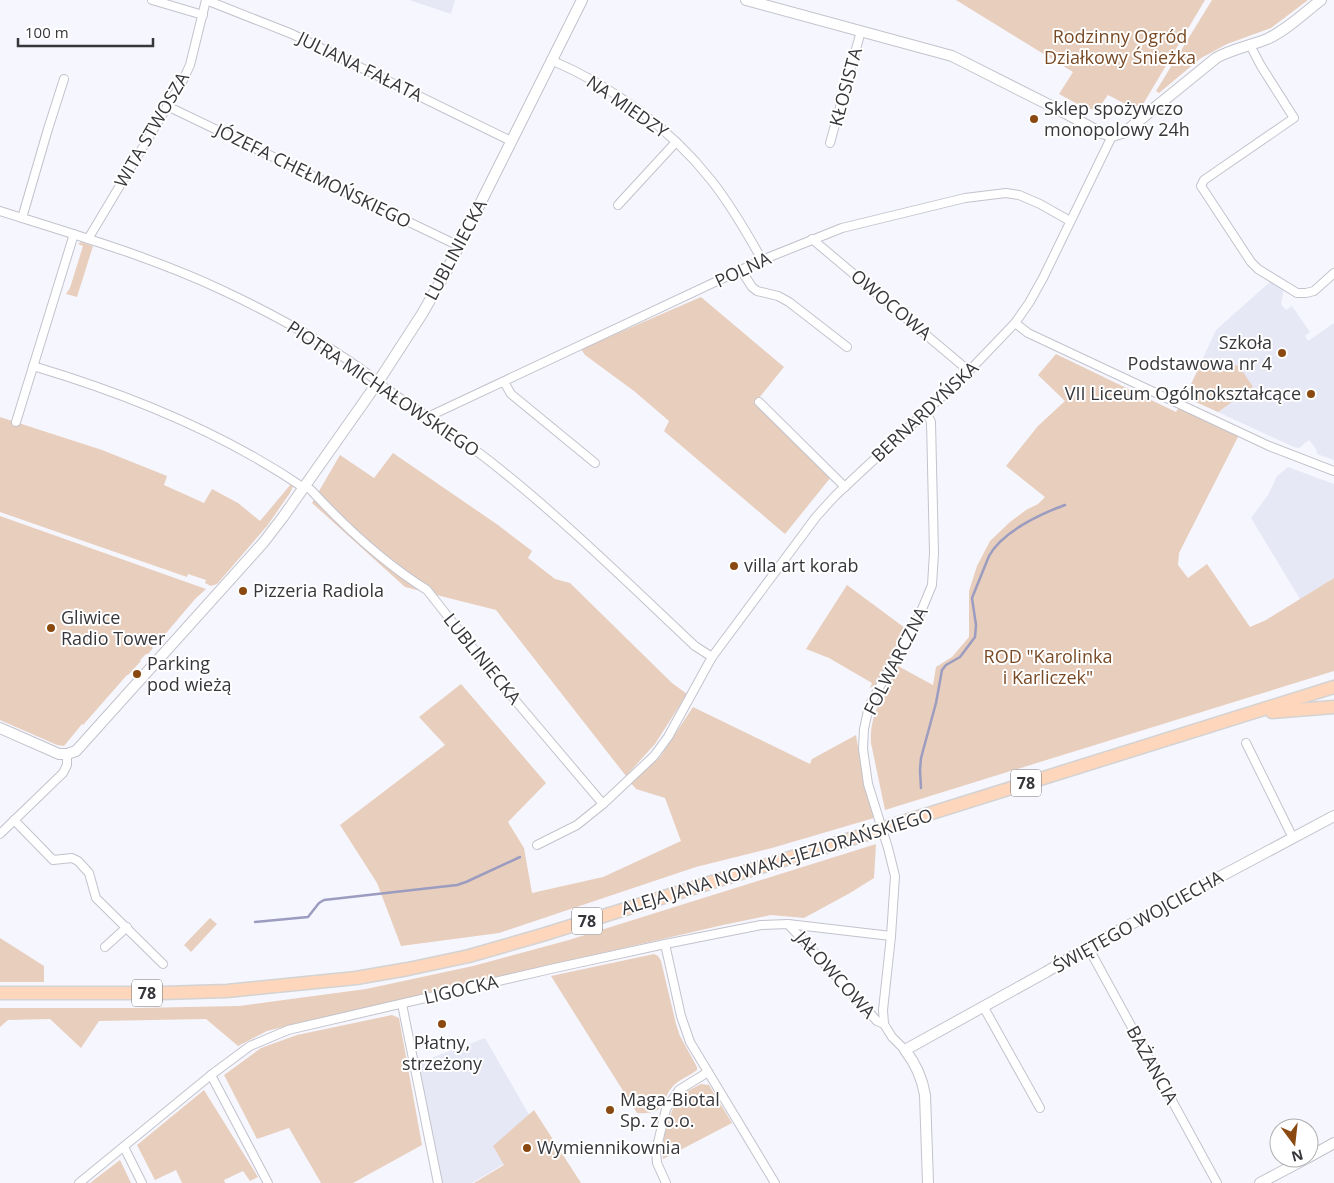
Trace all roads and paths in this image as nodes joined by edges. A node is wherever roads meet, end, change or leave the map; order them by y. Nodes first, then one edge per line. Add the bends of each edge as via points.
1 (152, 0) edge
2 (206, 0) edge
3 (582, 0) edge
4 (746, 0) edge
5 (1321, 0) edge
6 (203, 15) junction
7 (861, 31) junction
8 (1250, 44) junction
9 (551, 60) junction
10 (64, 79) dead end
11 (167, 106) junction
12 (1112, 136) junction
13 (511, 140) junction
14 (676, 142) junction
15 (830, 143) dead end
16 (618, 205) dead end
17 (0, 211) edge
18 (22, 218) junction
19 (1070, 221) junction
20 (74, 234) junction
21 (88, 239) junction
22 (812, 239) junction
23 (459, 246) junction
24 (762, 260) junction
25 (741, 270) junction
26 (1334, 273) edge
27 (1015, 323) junction
28 (847, 347) dead end
29 (33, 366) junction
30 (969, 371) junction
31 (378, 382) junction
32 (504, 382) junction
33 (759, 402) dead end
34 (926, 412) junction
35 (431, 419) junction
36 (16, 422) dead end
37 (595, 463) dead end
38 (1334, 471) edge
39 (305, 487) junction
40 (845, 487) junction
41 (712, 657) junction
42 (1334, 687) edge
43 (1334, 707) edge
44 (1247, 714) junction
45 (0, 728) edge
46 (1246, 743) dead end
47 (67, 754) junction
48 (602, 804) junction
49 (1334, 816) edge
50 (14, 820) junction
51 (0, 834) edge
52 (1293, 838) junction
53 (537, 845) dead end
54 (788, 924) junction
55 (127, 928) junction
56 (891, 936) junction
57 (665, 944) junction
58 (105, 947) dead end
59 (1088, 947) junction
60 (163, 964) dead end
61 (0, 993) edge
62 (402, 1004) junction
63 (983, 1006) junction
64 (884, 1024) junction
65 (905, 1050) junction
66 (708, 1072) junction
67 (212, 1074) junction
68 (1040, 1108) dead end
69 (1334, 1143) edge
70 (124, 1147) junction
71 (1319, 1151) edge
72 (1288, 1168) edge
73 (79, 1183) edge
74 (142, 1183) edge
75 (268, 1183) edge
76 (437, 1183) edge
77 (666, 1183) edge
78 (775, 1183) edge
79 (928, 1183) edge
80 (1217, 1183) edge
81 (1260, 1183) edge

1 - 6 street
2 - 6 street, WITA STWOSZA
2 - 13 street, JULIANA FAŁATA via 292,34
3 - 9 street, LUBLINIECKA
4 - 7 street
5 - 8 street via 1282,30
6 - 11 street, WITA STWOSZA via 190,65
7 - 12 street via 952,56
7 - 15 street, KŁOSISTA
8 - 12 street via 1216,58 1125,132
8 - 26 street via 1294,118 1204,180 1201,186 1258,269 1297,292 1306,293 1314,291
9 - 13 street, LUBLINIECKA
9 - 14 street, NA MIEDZY via 614,93
10 - 18 street
11 - 21 street, WITA STWOSZA
11 - 23 street, JÓZEFA CHEŁMOŃSKIEGO
12 - 19 street, BERNARDYŃSKA
13 - 23 street, LUBLINIECKA
14 - 16 street, NA MIEDZY
14 - 24 street, NA MIEDZY via 727,202
17 - 18 street, PIOTRA MICHAŁOWSKIEGO
18 - 20 street, PIOTRA MICHAŁOWSKIEGO
19 - 22 street, POLNA via 1018,195 993,194 891,215
19 - 27 street, BERNARDYŃSKA via 1038,286
20 - 21 street, PIOTRA MICHAŁOWSKIEGO
20 - 29 street
21 - 31 street, PIOTRA MICHAŁOWSKIEGO via 144,258 245,301 329,349
22 - 24 street, POLNA
22 - 30 street, OWOCOWA
23 - 31 street, LUBLINIECKA via 422,314
24 - 25 street, POLNA
25 - 28 street via 752,287 789,302
25 - 32 street, POLNA
27 - 30 street, BERNARDYŃSKA
27 - 38 street via 1028,333 1180,405 1269,446
29 - 36 street
29 - 39 street via 102,388 182,422 250,455
30 - 34 street, BERNARDYŃSKA
31 - 35 street, PIOTRA MICHAŁOWSKIEGO
31 - 39 street, LUBLINIECKA
32 - 35 street, POLNA via 434,414
32 - 37 street via 511,394
33 - 40 street
34 - 40 street, BERNARDYŃSKA
34 - 56 street, FOLWARCZNA via 931,422 932,585 920,614 870,706 864,729 868,784 894,876
35 - 41 street, PIOTRA MICHAŁOWSKIEGO via 529,493 695,646
39 - 47 street, LUBLINIECKA via 241,569 81,747
39 - 48 street, LUBLINIECKA via 340,521 427,590
40 - 41 street, BERNARDYŃSKA via 816,516
41 - 48 street, BERNARDYŃSKA via 654,756
42 - 44 main road, ALEJA JANA NOWAKA-JEZIORAŃSKIEGO / 78
43 - 44 main road
44 - 61 main road, ALEJA JANA NOWAKA-JEZIORAŃSKIEGO / 78, bridge via 469,956 347,979 226,991
45 - 47 street via 60,754
46 - 52 street
47 - 50 street via 63,773
48 - 53 street, BERNARDYŃSKA via 577,825
49 - 52 street, ŚWIĘTEGO WOJCIECHA
50 - 51 street
50 - 55 street via 53,860 72,858 78,861 92,879 96,898
52 - 59 street, ŚWIĘTEGO WOJCIECHA
54 - 56 street, LIGOCKA
54 - 57 street, LIGOCKA via 761,925
54 - 64 street, JAŁOWCOWA via 876,1021
55 - 58 street
55 - 60 street
56 - 64 street, FOLWARCZNA
57 - 62 street, LIGOCKA
57 - 66 street via 685,1030
59 - 63 street, ŚWIĘTEGO WOJCIECHA
59 - 80 street, BAŻANCIA
62 - 67 street, LIGOCKA via 288,1030 250,1046
62 - 76 street
63 - 65 street, ŚWIĘTEGO WOJCIECHA
63 - 68 street
64 - 65 street
65 - 79 street via 915,1062 923,1082
66 - 77 street via 678,1090 666,1109 656,1151 657,1163
66 - 78 street
67 - 70 street, LIGOCKA
67 - 75 street
69 - 71 street
70 - 73 street, LIGOCKA
70 - 74 street
72 - 81 street

